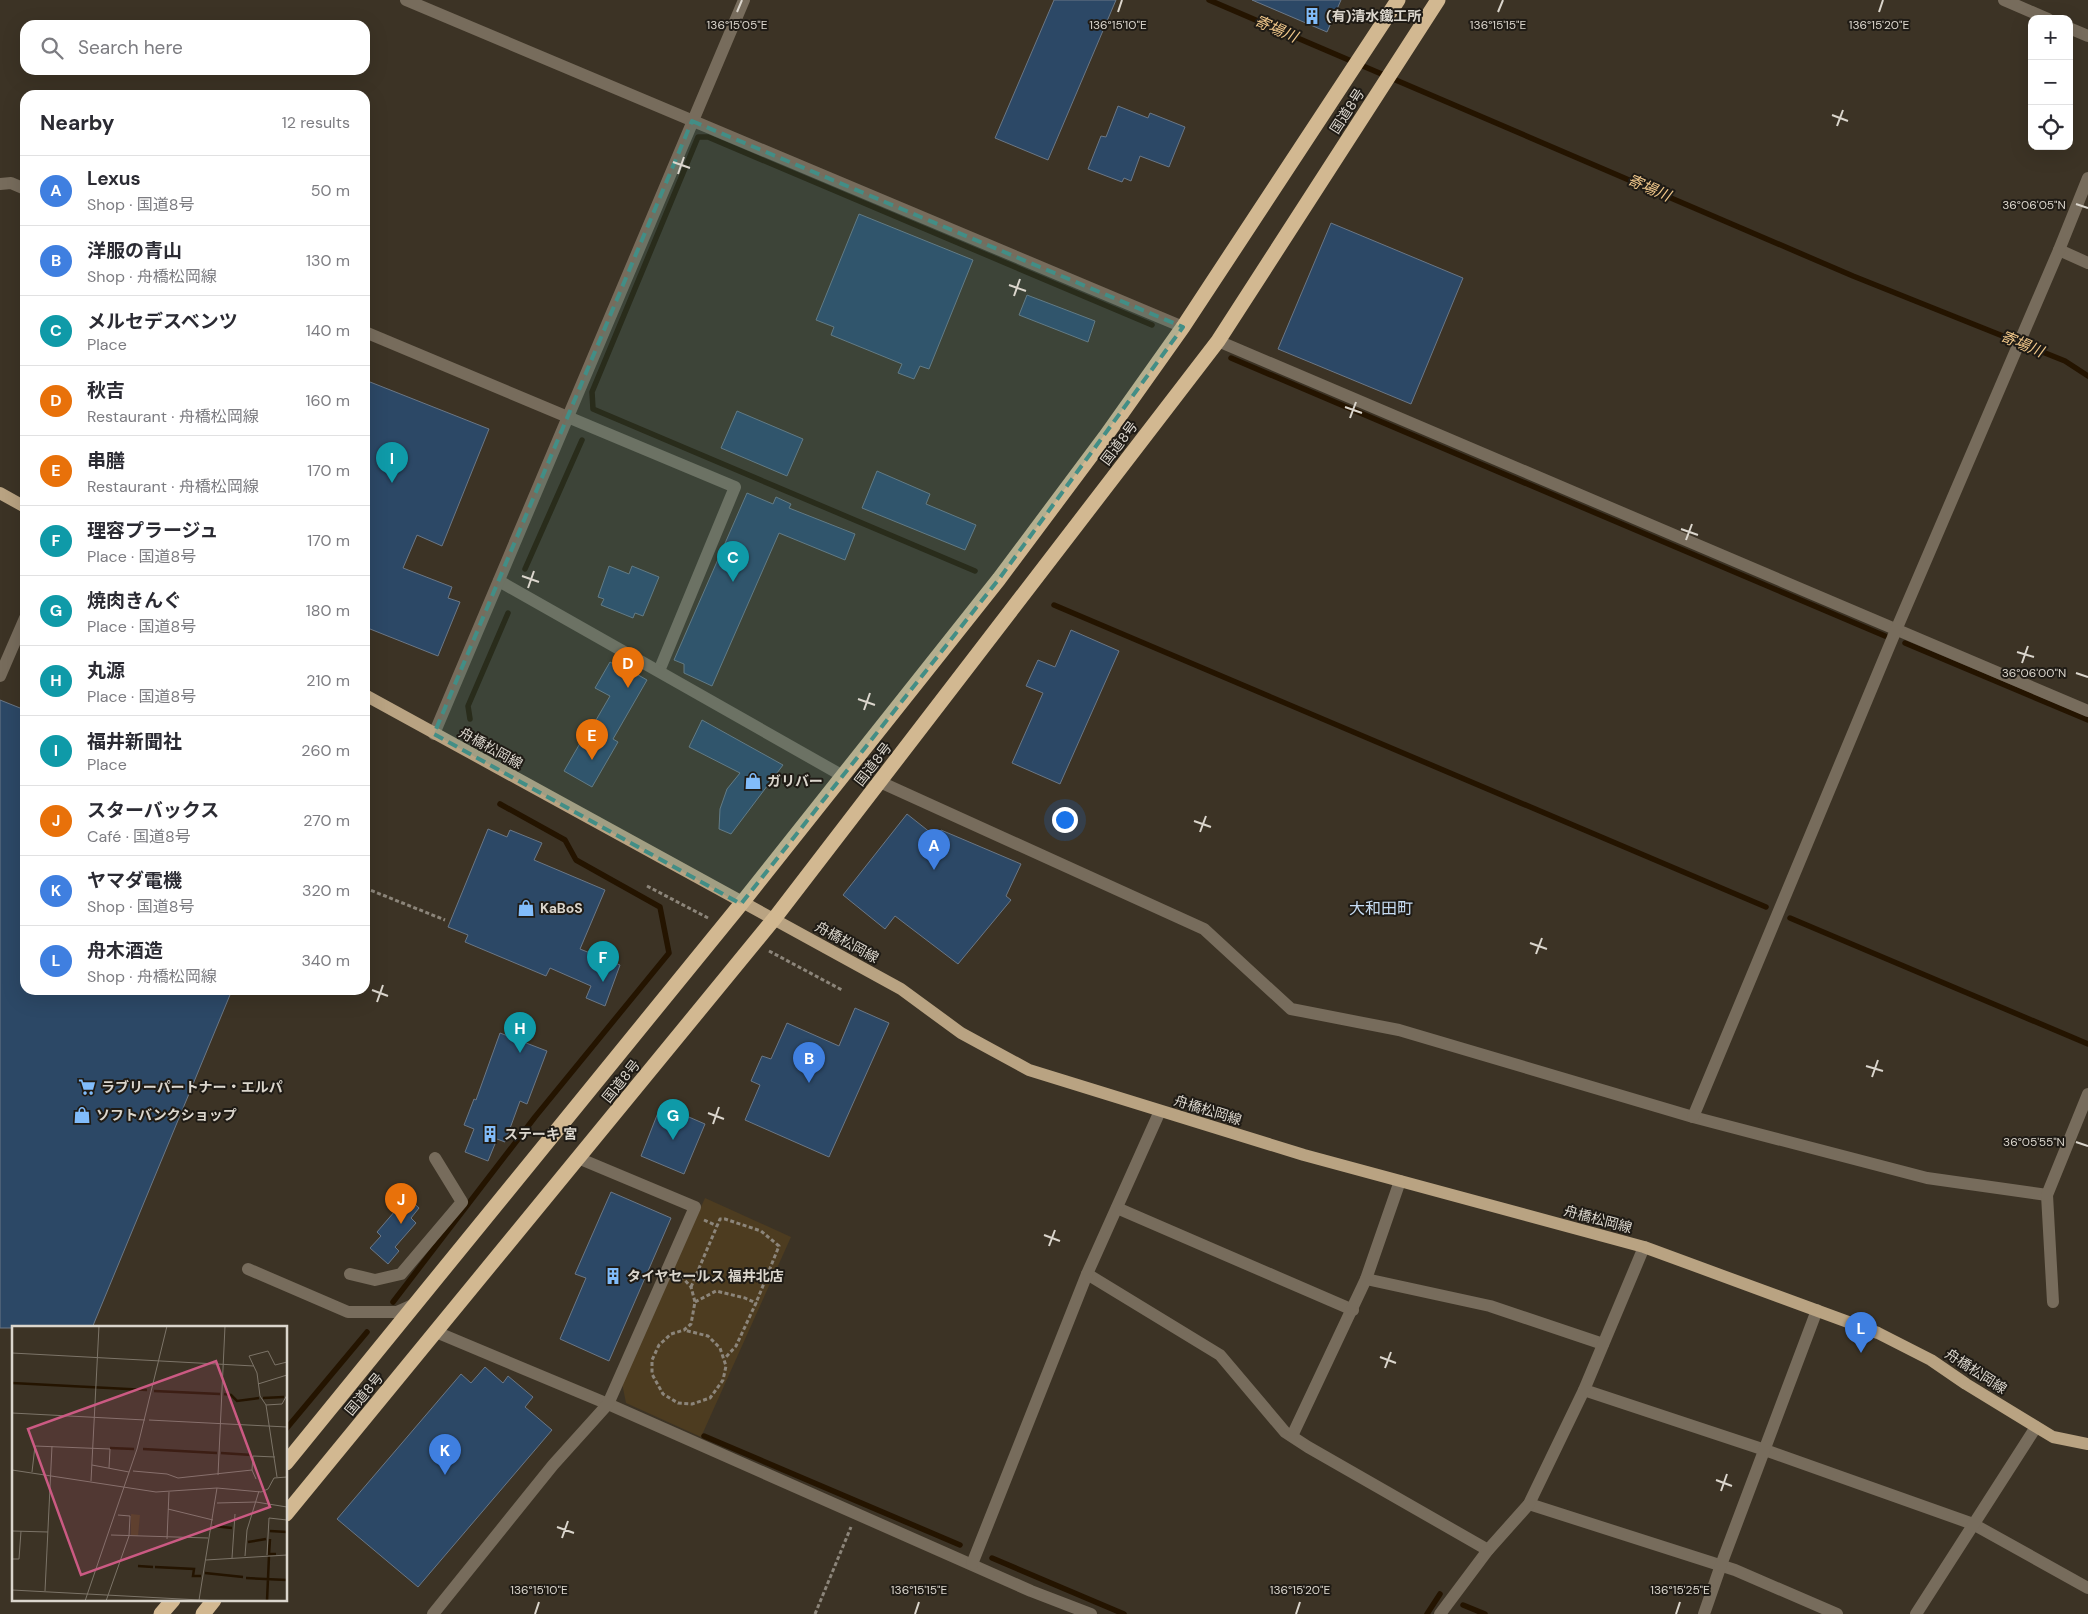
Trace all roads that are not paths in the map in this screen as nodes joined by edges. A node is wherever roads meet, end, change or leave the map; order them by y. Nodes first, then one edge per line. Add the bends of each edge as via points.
1 (406, 0) edge
2 (744, 0) edge
3 (1398, 0) edge
4 (1438, 0) edge
5 (2004, 0) edge
6 (2039, 15) edge
7 (2073, 30) edge
8 (2088, 36) edge
9 (692, 121) junction
10 (2088, 178) edge
11 (0, 184) edge
12 (20, 187) edge
13 (2059, 250) junction
14 (2088, 263) edge
15 (1183, 327) junction
16 (370, 334) edge
17 (1218, 341) junction
18 (567, 417) junction
19 (0, 493) edge
20 (20, 504) edge
21 (500, 581) junction
22 (20, 630) edge
23 (1896, 630) junction
24 (659, 670) junction
25 (0, 676) edge
26 (370, 698) edge
27 (2088, 711) edge
28 (434, 734) junction
29 (843, 776) junction
30 (880, 782) junction
31 (742, 904) junction
32 (774, 920) junction
33 (2088, 1094) edge
34 (1160, 1111) junction
35 (1693, 1117) junction
36 (435, 1158) dead end
37 (578, 1158) junction
38 (1400, 1181) junction
39 (2047, 1195) junction
40 (1117, 1208) junction
41 (1644, 1247) junction
42 (248, 1270) dead end
43 (350, 1274) dead end
44 (1087, 1274) junction
45 (1366, 1280) junction
46 (418, 1302) junction
47 (2053, 1302) dead end
48 (1352, 1310) junction
49 (1817, 1310) junction
50 (436, 1332) junction
51 (1603, 1344) junction
52 (1584, 1390) junction
53 (608, 1404) junction
54 (2036, 1427) junction
55 (1292, 1436) junction
56 (2087, 1445) edge
57 (1765, 1450) junction
58 (288, 1461) edge
59 (1528, 1504) junction
60 (288, 1512) edge
61 (1973, 1524) junction
62 (1488, 1550) junction
63 (972, 1564) junction
64 (1721, 1565) junction
65 (2088, 1588) edge
66 (171, 1602) edge
67 (212, 1602) edge
68 (162, 1614) edge
69 (203, 1614) edge
70 (433, 1614) edge
71 (1091, 1614) edge
72 (1440, 1614) edge
73 (1704, 1614) edge
74 (1838, 1614) edge
75 (1916, 1614) edge

1 - 9 street
2 - 9 street
3 - 15 highway, 国道8号
4 - 17 highway, 国道8号
5 - 6 street
7 - 8 street
9 - 15 street
9 - 18 street
10 - 13 street
11 - 12 street via 11,183
13 - 14 street
13 - 23 street
15 - 29 highway, 国道8号 via 999,579
16 - 18 street
17 - 23 street
17 - 30 highway, 国道8号
18 - 21 street
18 - 24 street via 735,486
19 - 20 main road
21 - 24 street
21 - 28 street
22 - 25 street
23 - 27 street
23 - 35 street
24 - 29 street
26 - 28 main road, 舟橋松岡線
28 - 31 main road, 舟橋松岡線
29 - 31 highway, 国道8号
30 - 32 highway, 国道8号
30 - 35 street via 1204,929 1291,1009 1399,1030
31 - 32 main road, 舟橋松岡線
31 - 46 highway, 国道8号
32 - 34 main road, 舟橋松岡線 via 901,990 960,1033 1029,1070
32 - 37 highway, 国道8号
33 - 39 street
34 - 38 main road, 舟橋松岡線
34 - 40 street
35 - 39 street via 1927,1178
36 - 43 street via 462,1202 401,1274 375,1280
37 - 50 highway, 国道8号
37 - 53 street via 695,1207
38 - 41 main road, 舟橋松岡線
38 - 45 street
39 - 47 street
40 - 44 street
40 - 48 street
41 - 49 main road, 舟橋松岡線
41 - 51 street
42 - 46 street via 348,1312 396,1312
44 - 55 street via 1220,1355 1285,1432
44 - 63 street
45 - 48 street
45 - 51 street via 1490,1306
46 - 58 highway, 国道8号
48 - 55 street
49 - 54 main road, 舟橋松岡線 via 1878,1333 1931,1360
49 - 57 street
50 - 53 street
50 - 60 highway, 国道8号
51 - 52 street
52 - 57 street
52 - 59 street
53 - 63 street
53 - 70 street via 553,1465
54 - 56 main road, 舟橋松岡線 via 2053,1437
54 - 61 street
55 - 62 street
57 - 61 street
57 - 64 street
59 - 62 street
59 - 64 street
61 - 65 street
61 - 75 street
62 - 72 street
63 - 71 street
64 - 73 street
64 - 74 street
66 - 68 highway
67 - 69 highway

